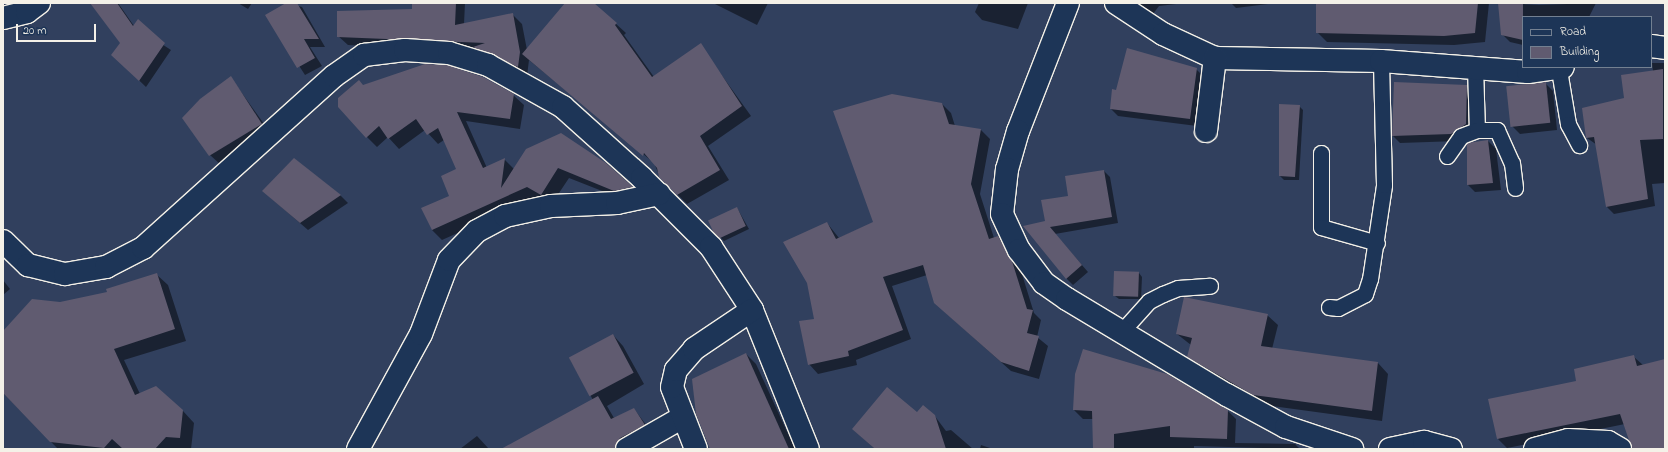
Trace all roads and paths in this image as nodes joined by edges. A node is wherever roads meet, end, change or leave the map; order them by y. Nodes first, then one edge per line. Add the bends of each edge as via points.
1 (38, 3) edge
2 (1068, 3) edge
3 (1116, 3) edge
4 (3, 18) edge
5 (1652, 46) edge
6 (1665, 48) edge
7 (1215, 58) junction
8 (1381, 61) junction
9 (1475, 67) junction
10 (1561, 68) edge
11 (1477, 130) junction
12 (1206, 131) dead end
13 (1579, 144) dead end
14 (1321, 153) dead end
15 (1447, 156) dead end
16 (1515, 188) dead end
17 (659, 194) junction
18 (3, 241) edge
19 (1377, 243) junction
20 (1210, 286) dead end
21 (1329, 307) dead end
22 (752, 310) junction
23 (1122, 331) junction
24 (683, 417) junction
25 (358, 449) edge
26 (627, 449) edge
27 (696, 449) edge
28 (808, 449) edge
29 (1352, 449) edge
30 (1390, 449) edge
31 (1451, 449) edge
32 (1535, 449) edge
33 (1620, 449) edge

1 - 4 street via 27,12
2 - 23 street via 1018,131 1007,169 1002,214 1019,250 1044,283
3 - 7 street via 1163,34
5 - 6 street
7 - 8 street
7 - 12 street
8 - 9 street
8 - 19 lane via 1384,185
9 - 10 street via 1528,72
9 - 11 lane
10 - 13 lane via 1568,124
11 - 15 lane via 1461,136
11 - 16 lane via 1497,130 1503,139 1515,172
14 - 19 lane via 1321,227
17 - 18 street via 563,107 550,99 488,65 449,53 405,50 364,55 334,76 143,248 106,267 65,274 28,265
17 - 22 street via 711,248
17 - 25 street via 617,203 551,206 505,216 477,231 449,260 421,334
19 - 21 lane via 1365,294 1338,308
20 - 23 lane via 1178,288 1163,294 1149,302
22 - 24 street via 694,349 676,370 672,387
22 - 28 street
23 - 29 street via 1286,427
24 - 26 street
24 - 27 street
30 - 31 street via 1424,442
32 - 33 street via 1568,440 1608,442

